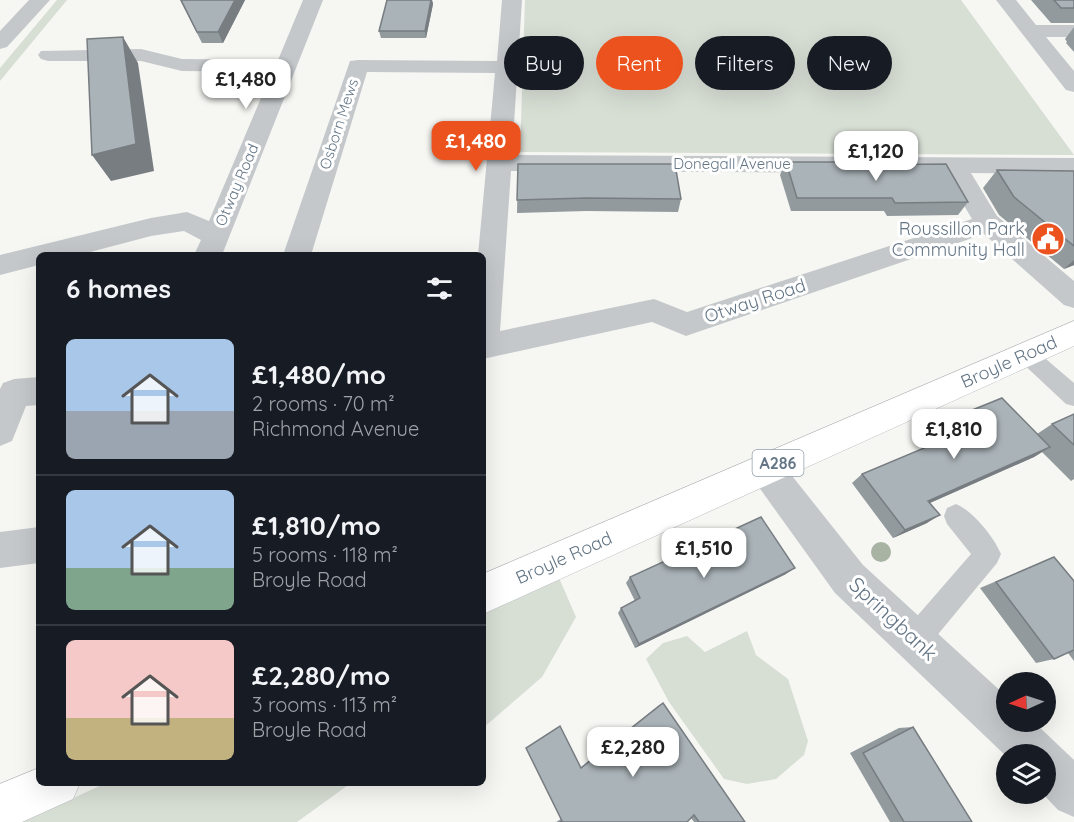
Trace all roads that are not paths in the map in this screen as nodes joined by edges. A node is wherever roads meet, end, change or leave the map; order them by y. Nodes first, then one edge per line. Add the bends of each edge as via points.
1 (40, 0) edge
2 (313, 0) edge
3 (512, 0) edge
4 (1006, 0) edge
5 (1030, 30) junction
6 (1074, 31) edge
7 (509, 36) edge
8 (0, 43) edge
9 (48, 55) dead end
10 (287, 66) junction
11 (504, 67) edge
12 (1074, 85) edge
13 (505, 90) edge
14 (499, 163) junction
15 (953, 165) junction
16 (1074, 166) edge
17 (988, 223) junction
18 (212, 245) edge
19 (52, 252) edge
20 (298, 252) edge
21 (36, 256) edge
22 (0, 265) edge
23 (1074, 297) edge
24 (486, 312) edge
25 (1074, 333) edge
26 (486, 346) edge
27 (1026, 354) junction
28 (36, 391) edge
29 (1074, 397) edge
30 (0, 431) edge
31 (765, 468) junction
32 (956, 516) dead end
33 (36, 545) edge
34 (0, 550) edge
35 (486, 593) edge
36 (915, 640) junction
37 (1026, 744) edge
38 (1056, 775) edge
39 (50, 786) edge
40 (1074, 794) edge
41 (0, 808) edge

1 - 8 street
2 - 10 street, Otway Road
3 - 7 street
4 - 5 street
5 - 6 street
5 - 12 street
9 - 10 street via 141,56 182,65
10 - 18 street, Otway Road
11 - 20 street, Osborn Mews via 358,66
13 - 14 street
14 - 15 street, Donegall Avenue
14 - 24 street
15 - 16 street, Donegall Avenue
15 - 17 street
17 - 23 street
17 - 26 street, Otway Road via 686,324 654,310
18 - 19 street, Otway Road via 187,221
21 - 22 street, Otway Road
25 - 27 main road, Broyle Road / A286
27 - 29 lane
27 - 31 main road, Broyle Road / A286
28 - 30 street via 14,393
31 - 35 main road, Broyle Road / A286
31 - 36 street, Springbank via 849,579
32 - 36 lane via 988,554
33 - 34 street
36 - 37 street, Springbank
38 - 40 street
39 - 41 main road

